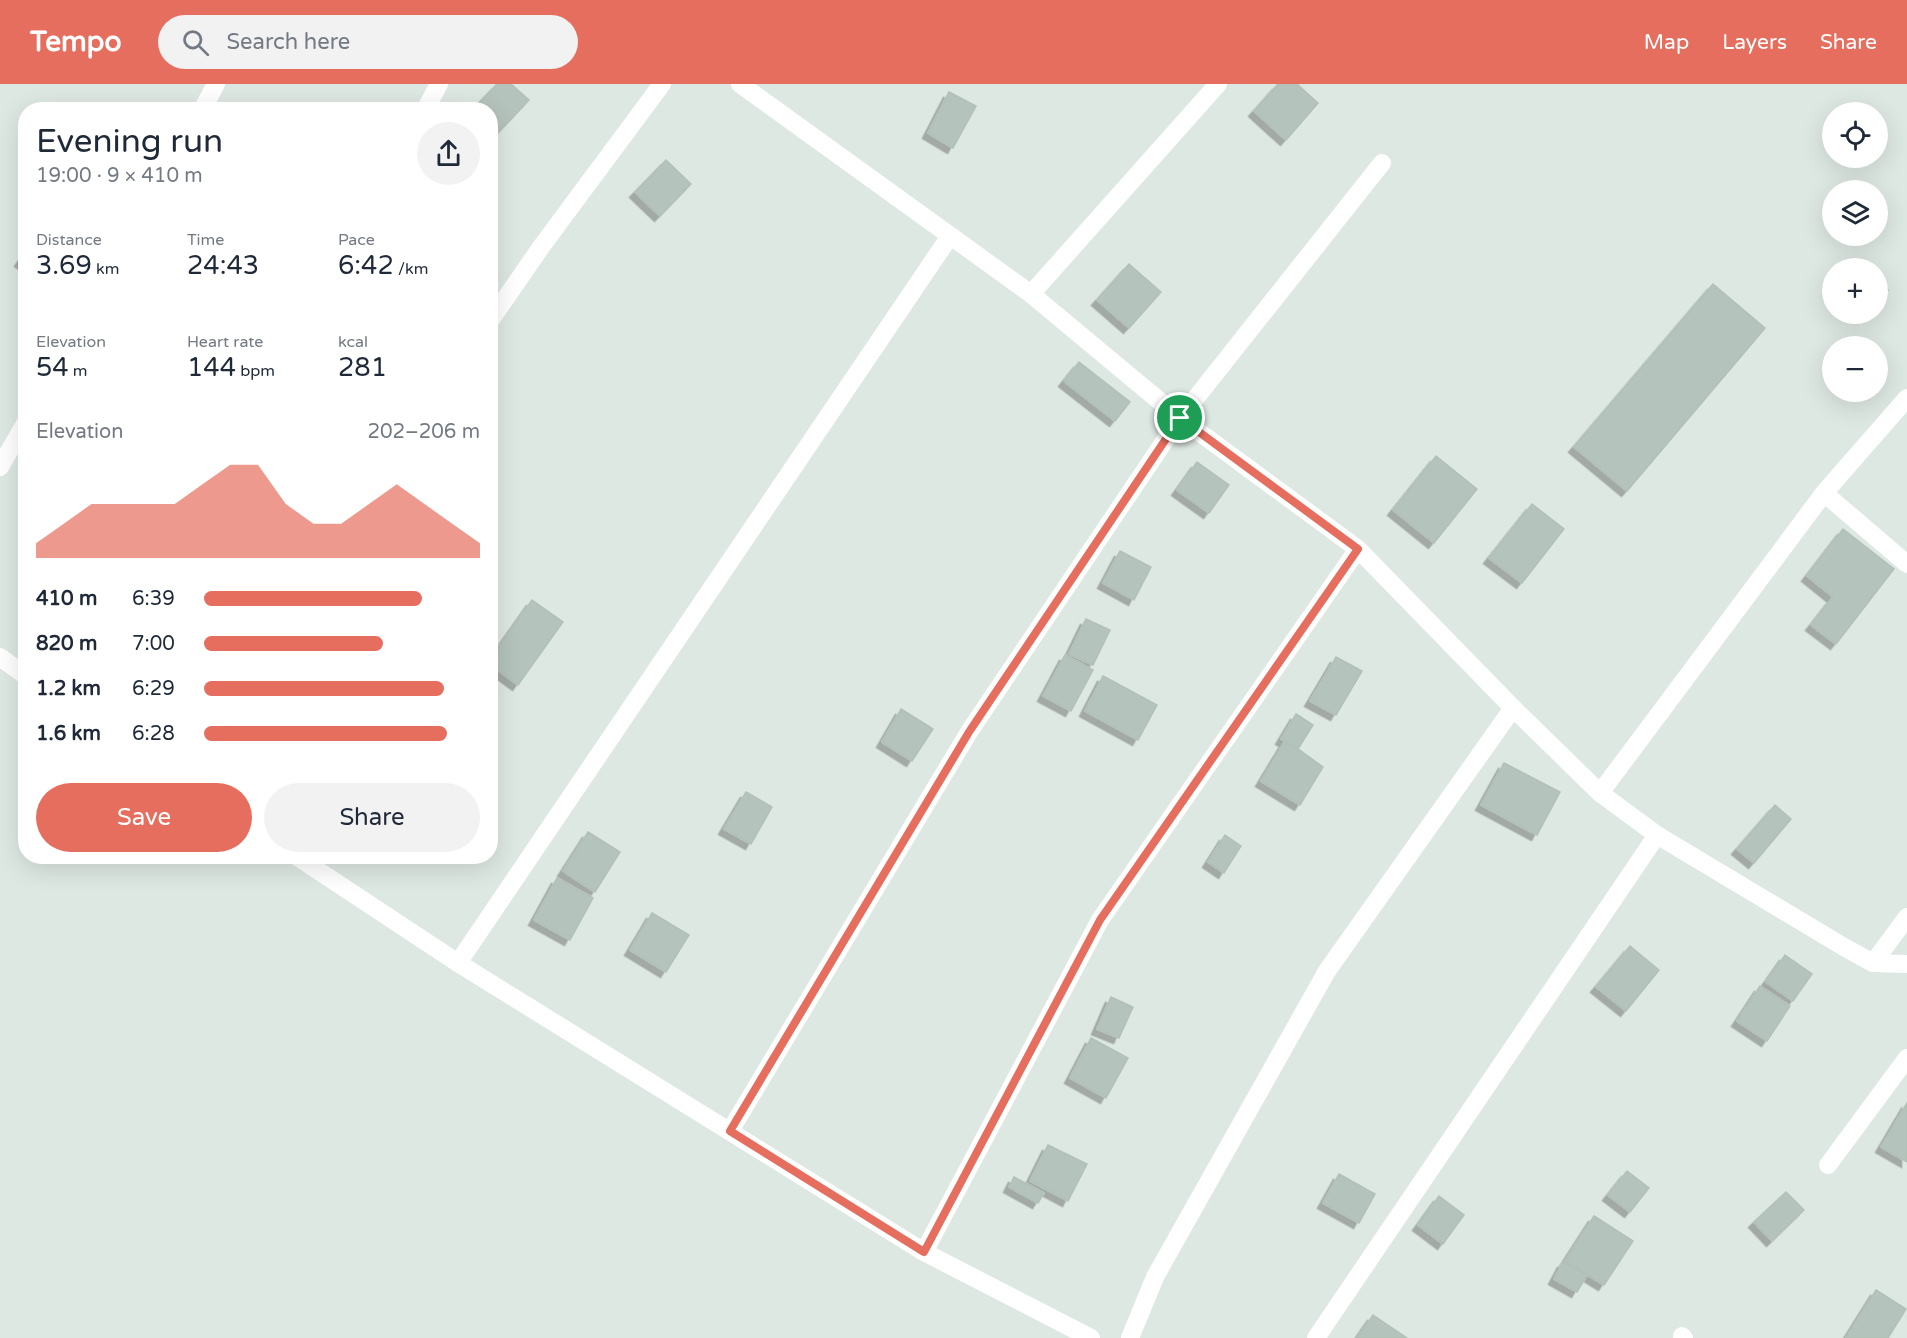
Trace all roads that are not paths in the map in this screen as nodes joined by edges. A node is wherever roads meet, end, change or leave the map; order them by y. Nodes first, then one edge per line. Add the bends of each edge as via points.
1 (216, 84) edge
2 (439, 84) edge
3 (662, 84) edge
4 (740, 84) edge
5 (1218, 84) edge
6 (206, 102) edge
7 (429, 102) edge
8 (1383, 163) dead end
9 (950, 236) junction
10 (1031, 294) junction
11 (498, 309) edge
12 (1907, 398) edge
13 (1180, 418) junction
14 (18, 436) edge
15 (0, 467) edge
16 (1824, 493) junction
17 (1358, 549) junction
18 (1907, 564) edge
19 (0, 657) edge
20 (18, 670) edge
21 (1514, 708) junction
22 (1599, 793) junction
23 (1656, 835) junction
24 (309, 864) edge
25 (1907, 916) edge
26 (458, 963) junction
27 (1873, 963) junction
28 (1907, 964) edge
29 (1907, 1058) edge
30 (730, 1131) junction
31 (1828, 1165) dead end
32 (924, 1252) junction
33 (1091, 1338) edge
34 (1130, 1338) edge
35 (1316, 1338) edge

1 - 6 street
2 - 7 street
3 - 11 street
4 - 9 street
5 - 10 street
8 - 13 street
9 - 10 street
9 - 26 street
10 - 13 street
12 - 16 street
13 - 17 street
13 - 30 street via 969,732
14 - 15 street
16 - 18 street
16 - 22 street
17 - 21 street
17 - 32 street via 1100,920
19 - 20 street
21 - 22 street
21 - 34 street via 1327,970 1155,1277
22 - 23 street
23 - 27 street
23 - 35 street
24 - 26 street
25 - 27 street
26 - 30 street
27 - 28 street
29 - 31 street
30 - 32 street
32 - 33 street

